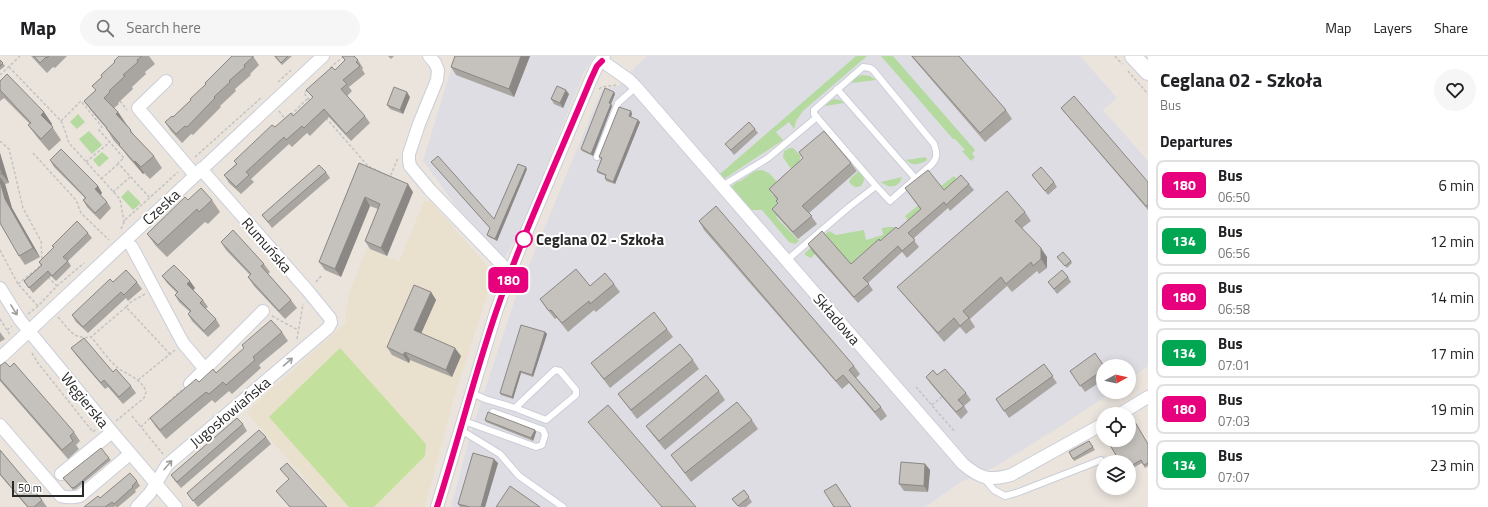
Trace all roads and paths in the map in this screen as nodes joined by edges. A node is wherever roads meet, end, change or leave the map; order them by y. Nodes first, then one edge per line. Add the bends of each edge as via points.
1 (20, 56) edge
2 (344, 56) edge
3 (429, 56) edge
4 (1115, 56) edge
5 (1134, 56) edge
6 (316, 58) edge
7 (603, 58) edge
8 (9, 67) junction
9 (326, 72) edge
10 (1148, 72) edge
11 (0, 75) edge
12 (166, 80) dead end
13 (616, 85) dead end
14 (636, 87) junction
15 (309, 88) edge
16 (837, 89) junction
17 (597, 91) dead end
18 (1148, 94) edge
19 (308, 98) junction
20 (313, 104) edge
21 (279, 111) dead end
22 (323, 115) edge
23 (817, 117) junction
24 (61, 121) junction
25 (0, 141) edge
26 (110, 142) junction
27 (33, 153) dead end
28 (597, 157) dead end
29 (398, 158) dead end
30 (86, 162) junction
31 (118, 163) junction
32 (198, 172) junction
33 (130, 176) junction
34 (915, 178) junction
35 (102, 179) junction
36 (722, 186) junction
37 (876, 186) junction
38 (114, 192) junction
39 (149, 198) dead end
40 (124, 222) dead end
41 (109, 240) dead end
42 (132, 247) dead end
43 (0, 250) edge
44 (787, 260) junction
45 (510, 273) junction
46 (322, 275) dead end
47 (48, 276) edge
48 (18, 284) junction
49 (56, 286) dead end
50 (0, 288) edge
51 (154, 288) junction
52 (308, 291) junction
53 (126, 307) junction
54 (263, 311) joint
55 (52, 316) junction
56 (0, 319) edge
57 (331, 323) joint
58 (299, 330) junction
59 (29, 331) junction
60 (91, 337) junction
61 (11, 338) dead end
62 (183, 343) junction
63 (297, 343) dead end
64 (170, 354) junction
65 (0, 358) edge
66 (205, 369) junction
67 (138, 380) junction
68 (190, 384) joint
69 (916, 387) dead end
70 (472, 393) junction
71 (943, 396) edge
72 (1148, 397) edge
73 (932, 406) junction
74 (162, 407) edge
75 (1132, 407) edge
76 (515, 408) junction
77 (493, 412) edge
78 (132, 416) dead end
79 (152, 417) edge
80 (0, 425) edge
81 (141, 426) junction
82 (462, 426) junction
83 (112, 427) junction
84 (1096, 428) edge
85 (954, 432) dead end
86 (130, 454) junction
87 (166, 457) dead end
88 (1096, 462) edge
89 (61, 474) dead end
90 (984, 478) junction
91 (156, 484) junction
92 (136, 507) edge
93 (176, 507) edge
94 (437, 507) edge
95 (563, 507) edge

1 - 8 path
2 - 9 path
3 - 45 street via 438,70 410,154 410,166
4 - 18 path
5 - 10 street
6 - 32 street, Czeska
7 - 14 street, Składowa
7 - 45 street via 591,79
8 - 11 path
8 - 24 path
12 - 32 street, Rumuńska via 138,108
13 - 17 path via 602,87
14 - 28 lane via 618,103
14 - 36 street, Składowa
15 - 19 path via 304,93
16 - 23 lane via 816,108 814,114
16 - 34 lane
16 - 34 lane via 860,68 874,70 934,144 937,155 935,160
19 - 20 path
19 - 21 path via 286,120
22 - 29 path via 368,166 390,177
23 - 36 lane via 768,158
23 - 37 lane
24 - 26 path via 81,101 102,127 99,130
24 - 30 path via 69,143
25 - 48 path via 9,149 23,208 42,241 43,257 39,267
26 - 30 path
26 - 31 path via 124,158
27 - 41 path via 76,200 81,213
30 - 35 path
31 - 33 path
31 - 35 path
32 - 52 street, Rumuńska
32 - 55 street, Czeska
33 - 38 path
33 - 39 path
34 - 37 lane via 890,201
35 - 38 path
36 - 44 street, Składowa
37 - 44 lane
38 - 40 path via 120,199
42 - 51 street
43 - 48 path
44 - 90 street, Składowa via 963,464 974,474
45 - 70 street
46 - 52 path
47 - 49 path
48 - 55 path
50 -> 59 street, Węgierska
51 - 53 path
51 - 62 street
52 - 57 street, Rumuńska via 330,318
52 - 58 path via 303,296
53 - 60 path
53 - 64 path
54 - 58 path
54 - 66 street
55 - 59 street, Czeska
55 - 60 path via 76,336
56 - 61 path
91 -> 57 street, Jugosłowiańska via 167,465
58 - 63 path
59 - 65 street, Czeska
59 - 83 street, Węgierska
60 - 67 path via 117,367
62 - 64 path
62 - 66 street
64 - 67 path
66 - 68 street
67 - 83 path via 146,392 144,398
68 - 74 path
69 - 73 path
70 - 76 lane
70 - 82 street
71 - 73 path
72 - 75 street
73 - 85 path
76 - 76 lane via 554,370 560,371 576,390 576,395 546,420
77 - 82 lane via 543,430 545,435 542,445 536,447
78 - 81 path
79 - 81 path
80 - 86 street via 61,496 67,498 80,496
81 - 87 path
82 - 94 street
82 - 95 lane via 500,454 519,476
83 - 86 street, Węgierska
83 - 89 street
84 - 90 street via 1011,475 997,479
86 - 91 street, Węgierska
88 - 90 lane via 1005,496 994,490
91 - 92 street, Jugosłowiańska
91 - 93 street, Węgierska

